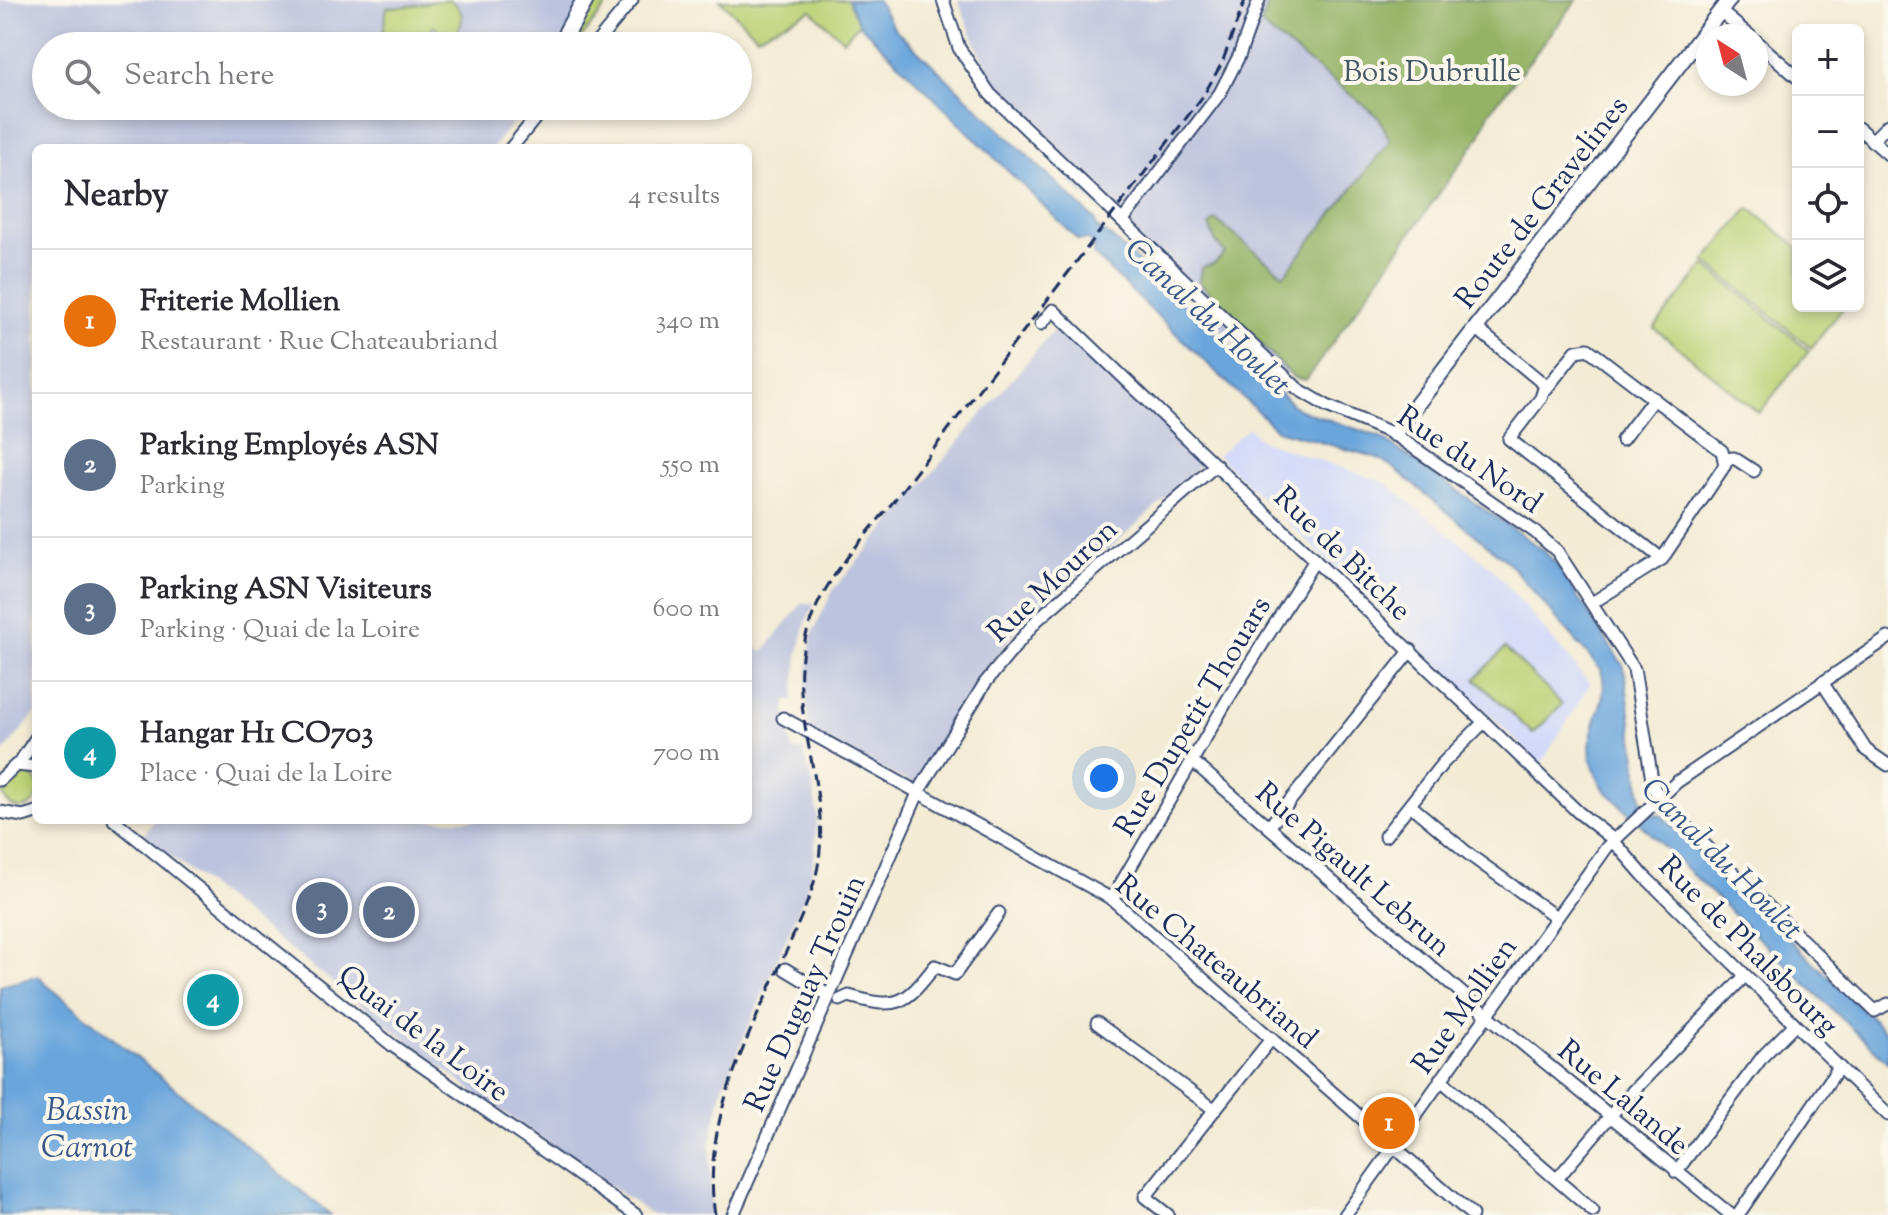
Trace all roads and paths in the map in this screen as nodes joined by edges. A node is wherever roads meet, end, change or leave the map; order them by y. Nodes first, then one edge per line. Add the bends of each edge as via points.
1 (583, 0) edge
2 (943, 0) edge
3 (1259, 0) edge
4 (631, 1) edge
5 (1724, 5) edge
6 (1740, 24) edge
7 (567, 32) dead end
8 (606, 32) edge
9 (1768, 52) edge
10 (1792, 73) edge
11 (534, 120) edge
12 (1888, 125) edge
13 (1864, 134) edge
14 (1872, 141) junction
15 (514, 144) edge
16 (1888, 154) edge
17 (1123, 220) junction
18 (1041, 324) dead end
19 (1476, 328) junction
20 (1546, 389) junction
21 (1654, 398) junction
22 (1394, 434) junction
23 (1622, 440) dead end
24 (1725, 459) junction
25 (1216, 465) junction
26 (1754, 471) dead end
27 (1662, 559) junction
28 (1315, 560) junction
29 (1592, 603) junction
30 (1888, 638) edge
31 (1411, 650) junction
32 (1822, 682) junction
33 (783, 718) dead end
34 (1484, 722) junction
35 (32, 746) edge
36 (1191, 760) junction
37 (18, 765) junction
38 (1888, 765) edge
39 (32, 767) edge
40 (0, 780) edge
41 (919, 791) junction
42 (1658, 798) junction
43 (0, 800) edge
44 (1410, 805) junction
45 (4, 811) edge
46 (32, 813) edge
47 (119, 824) edge
48 (1269, 827) junction
49 (1385, 836) dead end
50 (1613, 840) junction
51 (1112, 899) junction
52 (999, 913) dead end
53 (1556, 917) junction
54 (785, 969) dead end
55 (1745, 976) junction
56 (828, 995) junction
57 (840, 1000) dead end
58 (1888, 1004) edge
59 (1486, 1014) junction
60 (1097, 1023) dead end
61 (1794, 1025) junction
62 (1272, 1038) junction
63 (1839, 1067) junction
64 (1440, 1079) junction
65 (1215, 1110) junction
66 (1888, 1115) edge
67 (1609, 1116) junction
68 (1395, 1144) junction
69 (1676, 1172) junction
70 (1557, 1179) junction
71 (1593, 1211) dead end
72 (636, 1215) edge
73 (733, 1215) edge
74 (1168, 1215) edge
75 (1345, 1215) edge
76 (1472, 1215) edge
77 (1731, 1215) edge
78 (1738, 1215) edge

1 - 7 highway
2 - 17 street, Rue du Nord via 959,48 981,83
3 - 17 street via 1220,93
4 - 8 street
5 - 6 street
5 - 19 main road, Route de Gravelines
9 - 10 street
11 - 15 street
12 - 14 street
13 - 14 street
14 - 16 street
17 - 22 street, Rue du Nord via 1298,389
18 - 25 street, Rue de Bitche via 1053,310
19 - 20 street
19 - 22 main road, Route de Gravelines
20 - 21 street via 1584,348
20 - 27 street via 1509,439
21 - 23 street
21 - 24 street via 1722,451
22 - 29 street, Rue du Nord via 1547,541
24 - 26 street via 1734,458
24 - 27 street
25 - 28 street, Rue de Bitche
25 - 41 street, Rue Mouron via 1021,636 990,675
27 - 29 street
28 - 31 street, Rue de Bitche
28 - 36 street, Rue Dupetit Thouars
29 - 42 street, Rue du Nord via 1637,678
30 - 32 street, Rue Mollien
31 - 34 street, Rue de Bitche
31 - 48 street
32 - 38 street via 1866,750
32 - 42 street, Rue Mollien
33 - 41 street, Rue Chateaubriand
34 - 44 street
34 - 50 street, Rue de Bitche
35 - 37 street
36 - 48 street, Rue Pigault Lebrun
36 - 51 street, Rue Dupetit Thouars
37 - 39 street
37 - 40 street
41 - 51 street, Rue Chateaubriand
41 - 56 street, Rue Duguay Trouin
42 - 50 street, Rue Mollien
42 - 58 street via 1875,1011
43 - 45 street
44 - 49 street
44 - 53 street
45 - 46 street
47 - 72 street, Quai de la Loire via 393,1046
48 - 59 street, Rue Pigault Lebrun
50 - 53 street, Rue Mollien
50 - 55 street, Rue de Phalsbourg
51 - 62 street, Rue Chateaubriand
52 - 57 street via 955,974 935,966 913,994 891,1005 849,996
53 - 59 street, Rue Mollien
54 - 56 street
55 - 61 street, Rue de Phalsbourg
55 - 67 street
56 - 73 street, Rue Duguay Trouin
59 - 64 street, Rue Mollien
59 - 67 street, Rue Lalande
60 - 65 street
61 - 63 street, Rue de Phalsbourg
61 - 69 street via 1763,1056
62 - 65 street
62 - 68 street, Rue Chateaubriand
63 - 66 street, Rue de Phalsbourg
63 - 78 street
64 - 68 street, Rue Mollien
64 - 70 street
65 - 74 street via 1145,1197
67 - 69 street, Rue Lalande
67 - 70 street
68 - 75 street, Rue Mollien
68 - 76 street, Rue Chateaubriand
69 - 77 street, Rue Lalande
70 - 71 street

